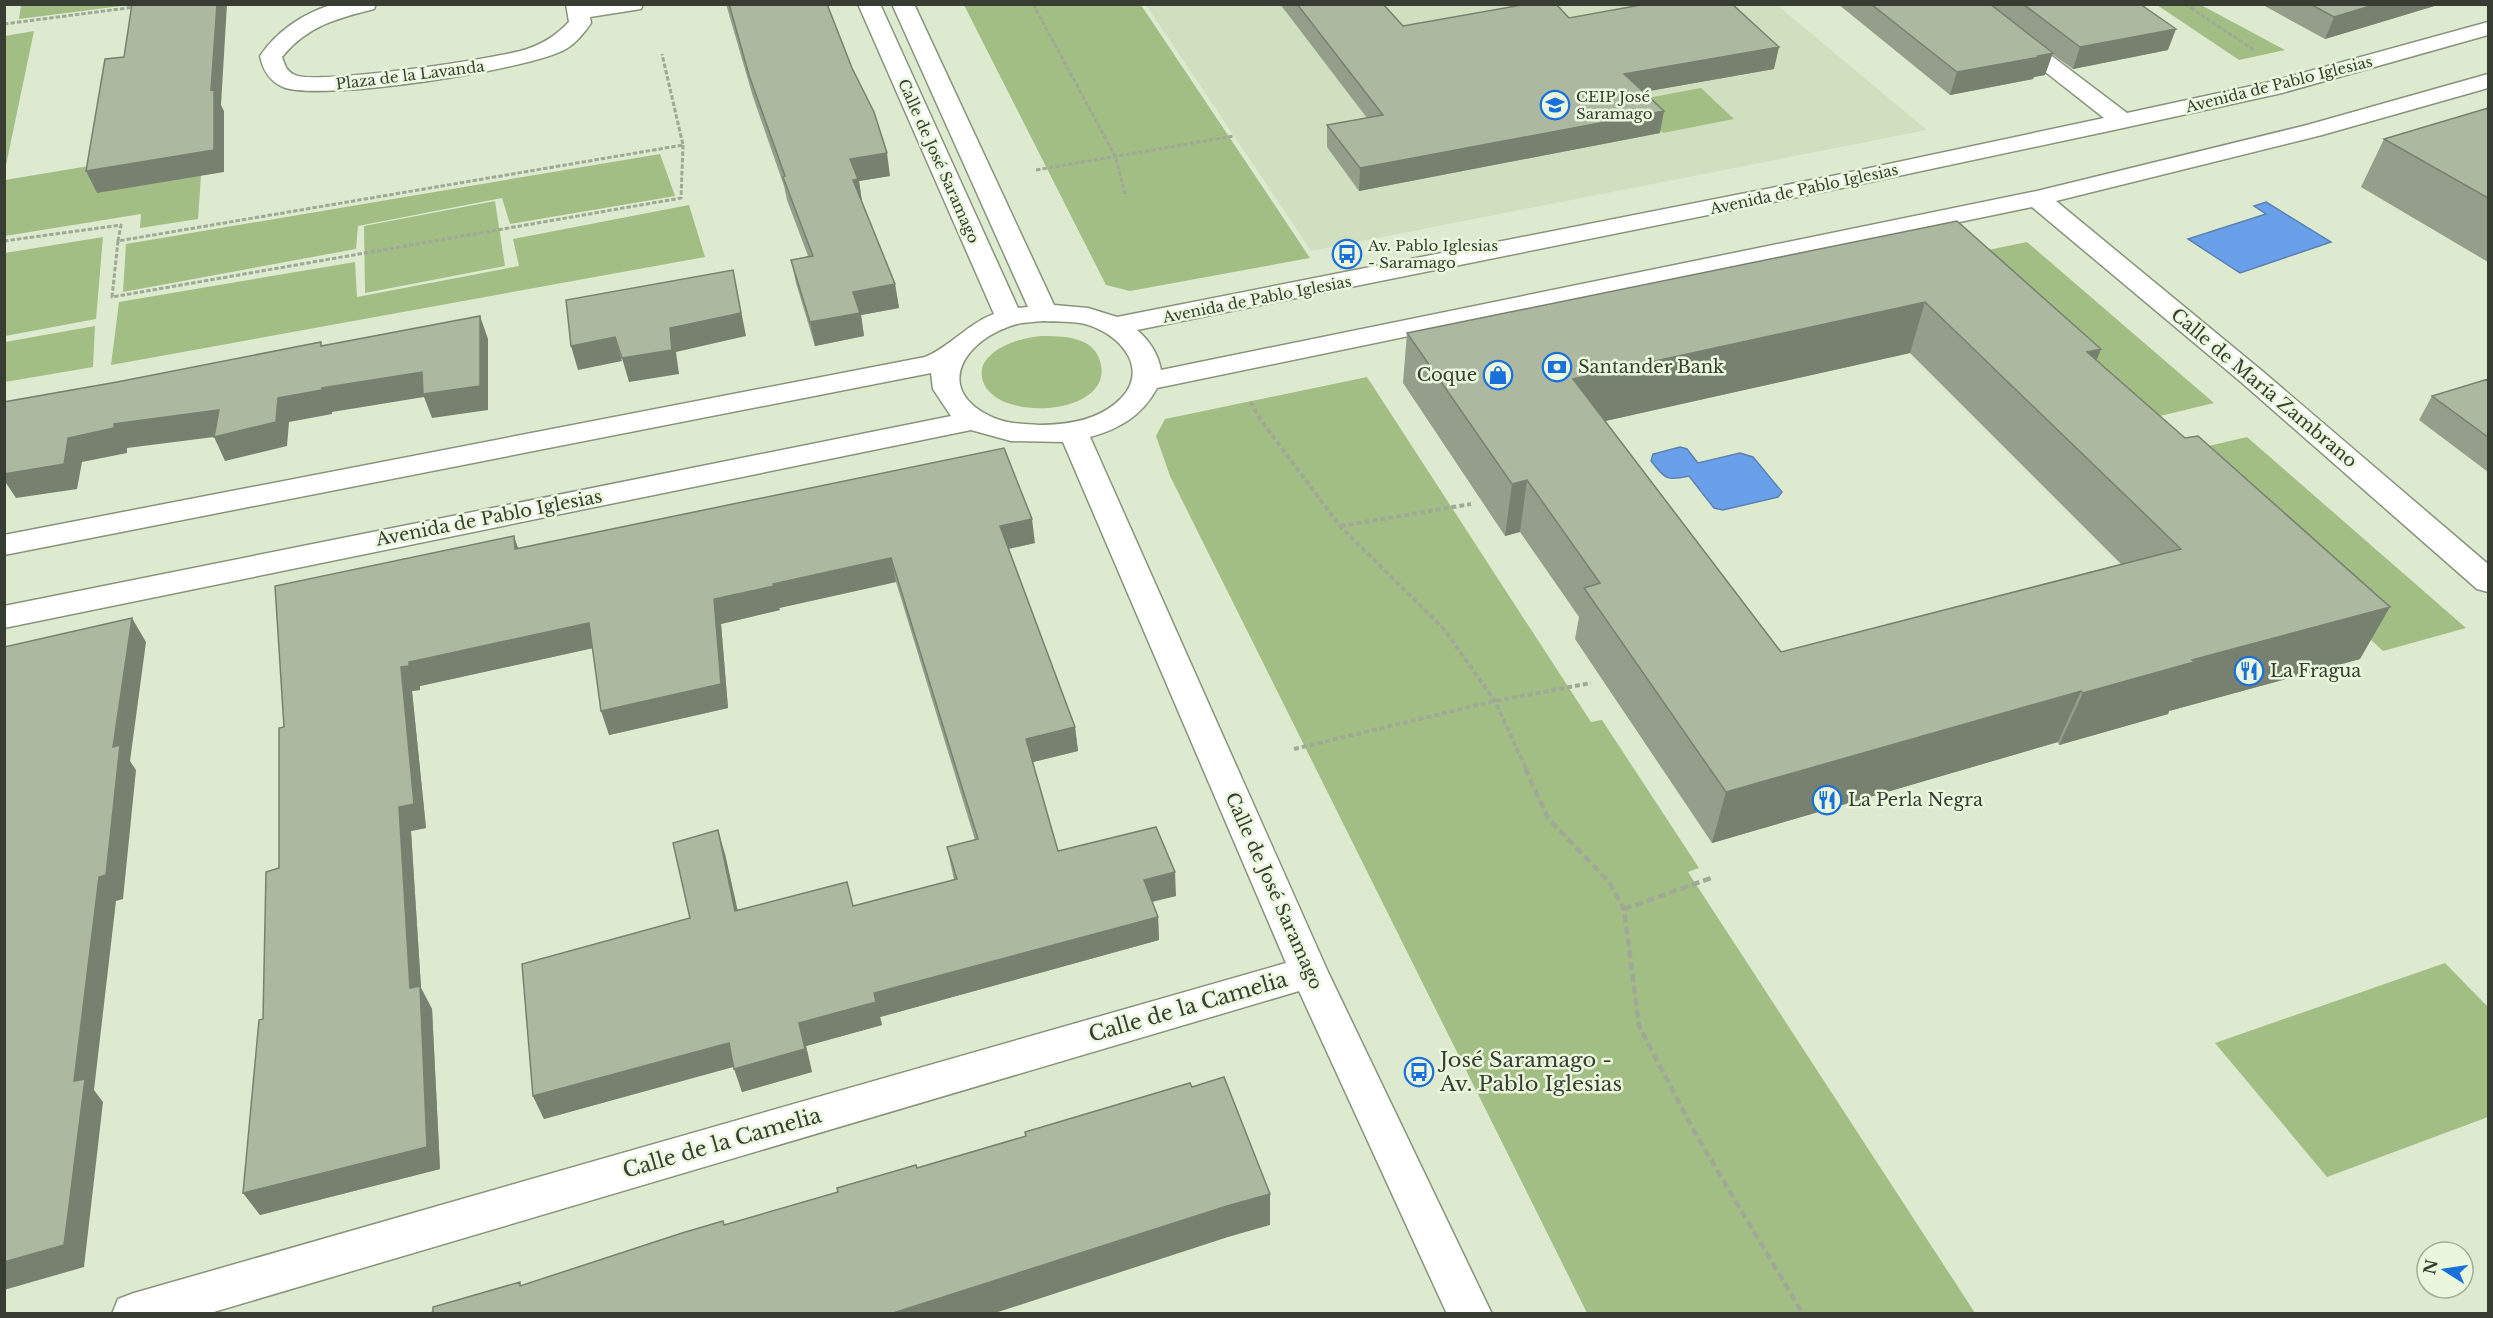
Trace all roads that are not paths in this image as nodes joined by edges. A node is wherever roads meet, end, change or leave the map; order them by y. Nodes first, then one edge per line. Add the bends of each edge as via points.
1 (366, 4) edge
2 (633, 4) edge
3 (869, 4) edge
4 (903, 4) edge
5 (1969, 4) edge
6 (578, 8) edge
7 (2488, 28) edge
8 (2488, 81) edge
9 (2123, 121) junction
10 (2037, 198) junction
11 (1044, 313) junction
12 (1009, 317) junction
13 (1115, 326) junction
14 (949, 357) junction
15 (1146, 382) junction
16 (974, 420) junction
17 (1073, 432) junction
18 (4, 545) edge
19 (2488, 580) edge
20 (4, 617) edge
21 (1309, 972) junction
22 (134, 1314) edge
23 (1470, 1314) edge

1 - 6 street, Plaza de la Lavanda via 303,24 283,39 271,56 275,70 290,82 338,85 498,63 560,44 580,23
2 - 6 street, Plaza de la Lavanda
3 - 12 street, Calle de José Saramago
4 - 11 street, Calle de José Saramago
5 - 9 street
7 - 9 street, Avenida de Pablo Iglesias via 2274,87
8 - 10 street via 2314,130
9 - 13 street, Avenida de Pablo Iglesias via 1837,183
10 - 15 street
10 - 19 street, Calle de María Zambrano
11 - 12 street
11 - 13 street via 1074,314
12 - 14 street via 986,327
13 - 15 street via 1140,346 1148,363
14 - 16 street via 944,383 953,403
14 - 18 street via 932,364
15 - 17 street via 1137,398 1120,412
16 - 17 street via 1003,431 1037,435
16 - 20 street, Avenida de Pablo Iglesias
17 - 21 street, Calle de José Saramago
21 - 22 street, Calle de la Camelia
21 - 23 street, Calle de José Saramago

